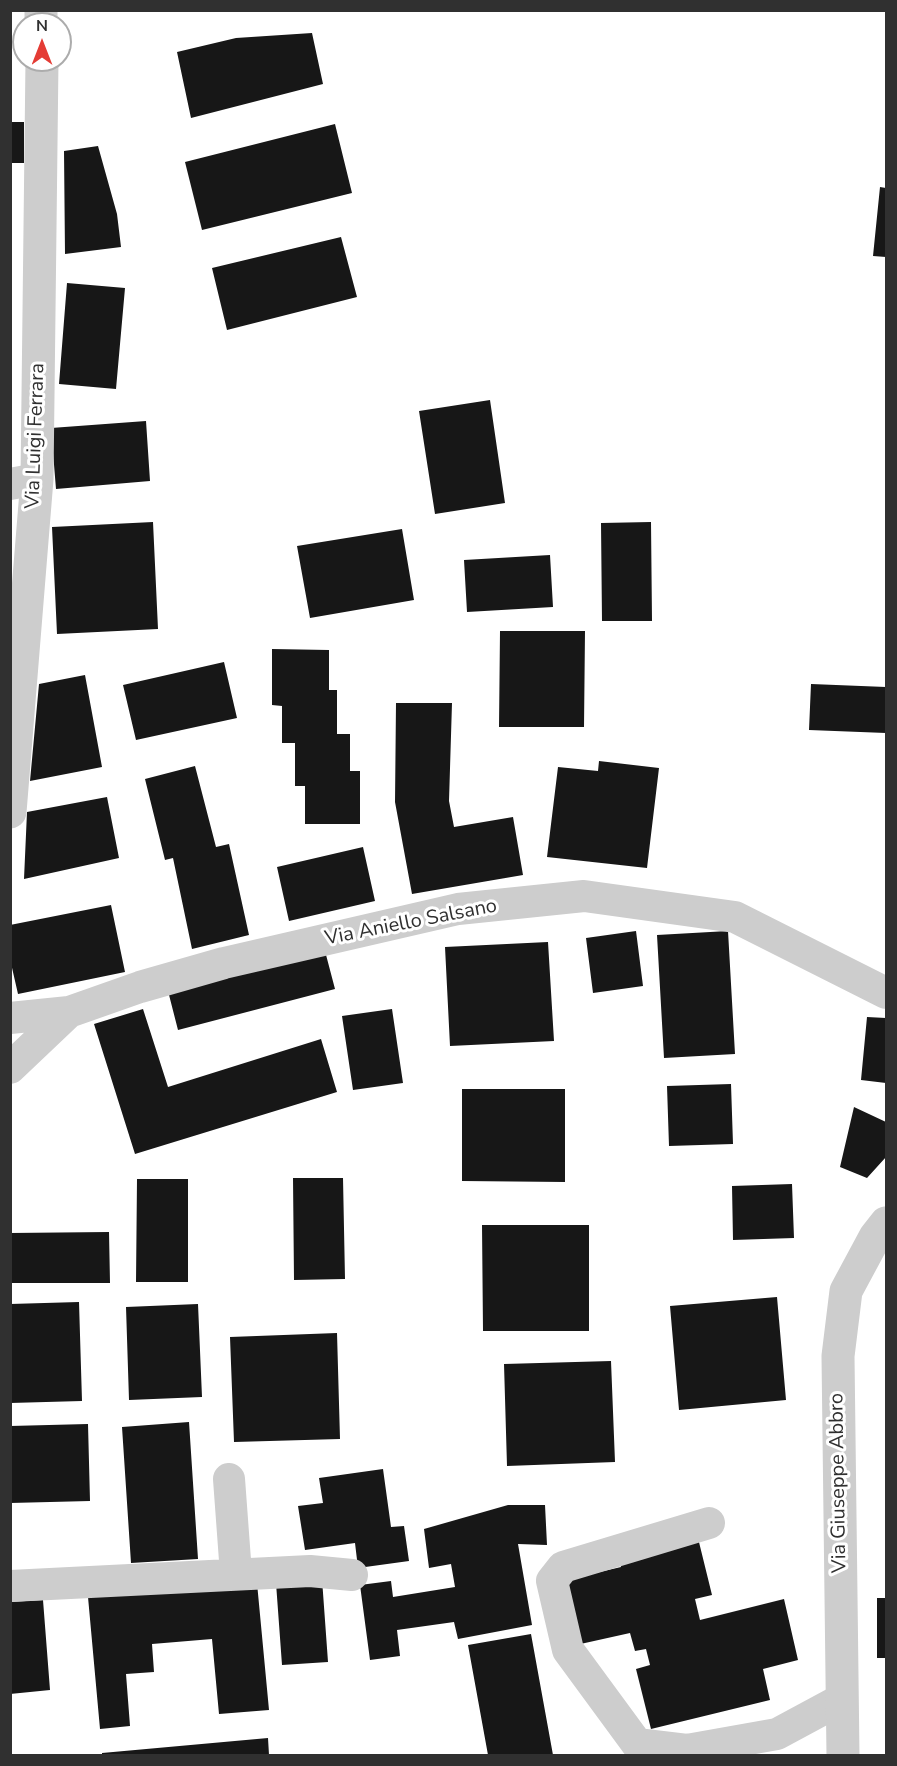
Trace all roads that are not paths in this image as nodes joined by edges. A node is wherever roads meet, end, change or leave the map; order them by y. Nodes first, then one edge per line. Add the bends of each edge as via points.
1 (41, 72) edge
2 (24, 482) edge
3 (10, 812) edge
4 (886, 993) edge
5 (69, 1012) junction
6 (10, 1018) edge
7 (10, 1068) edge
8 (886, 1223) edge
9 (229, 1479) dead end
10 (709, 1523) dead end
11 (236, 1574) junction
12 (352, 1575) dead end
13 (10, 1586) edge
14 (842, 1699) junction
15 (843, 1755) edge

1 - 2 street, Via Luigi Ferrara
2 - 3 street, Via Luigi Ferrara
4 - 5 street, Via Aniello Salsano via 735,917 584,896 458,909 224,963
5 - 6 street, Via Aniello Salsano
5 - 7 street, Via Aniello Salsano
8 - 14 street, Via Giuseppe Abbro via 846,1291 838,1356
9 - 11 street
10 - 14 street via 563,1567 552,1581 568,1650 637,1744 687,1750 777,1734
11 - 12 street via 310,1571
11 - 13 street
14 - 15 street, Via Giuseppe Abbro

